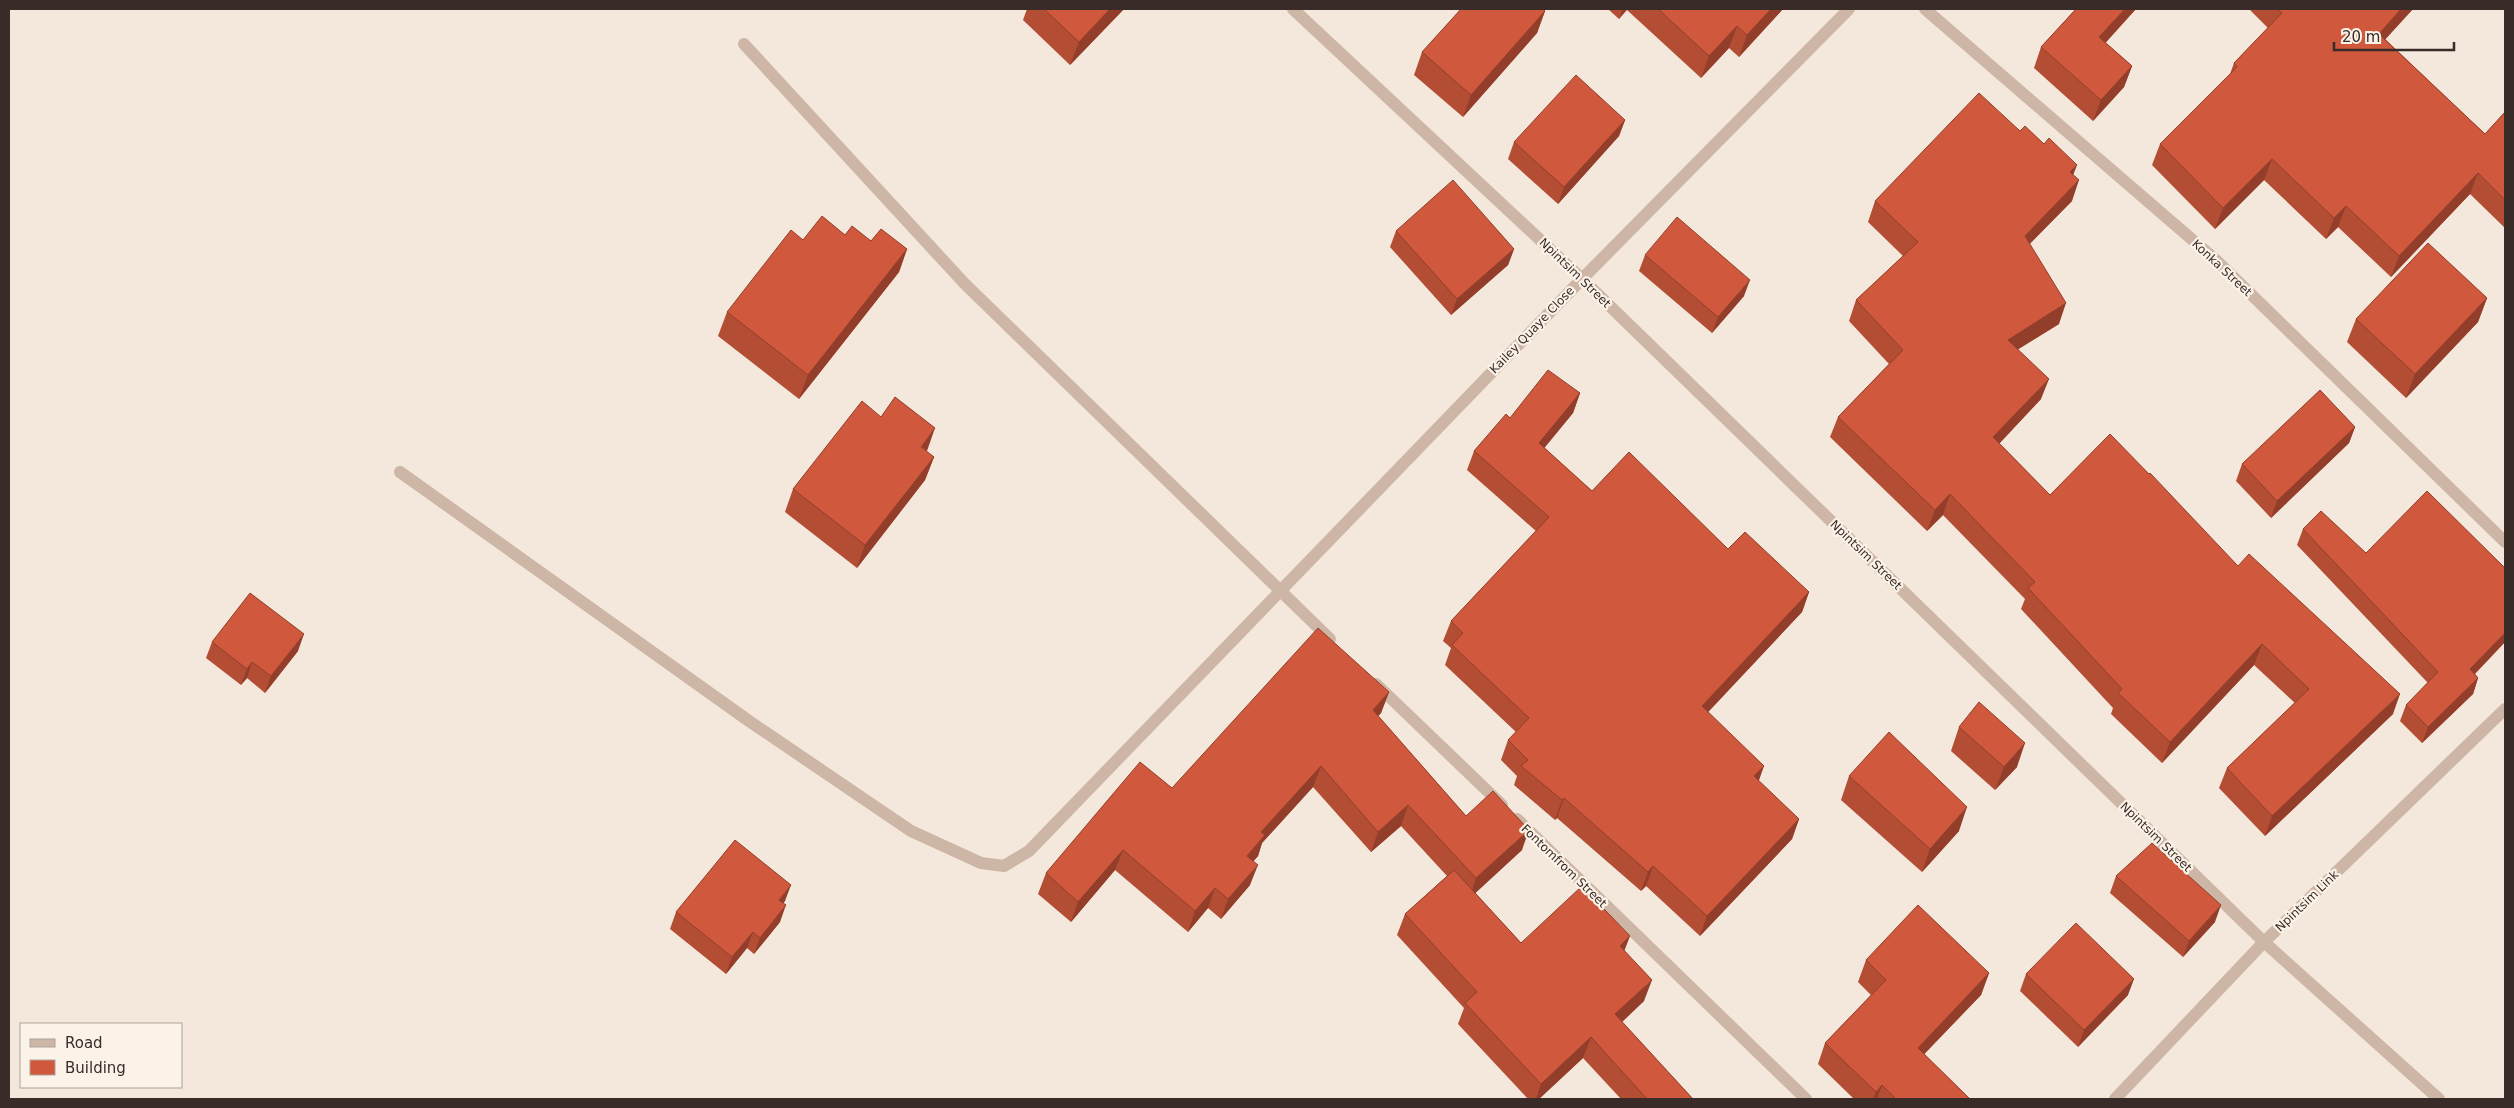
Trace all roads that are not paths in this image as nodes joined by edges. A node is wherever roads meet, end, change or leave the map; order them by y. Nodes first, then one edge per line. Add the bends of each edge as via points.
1 (1294, 9) edge
2 (1849, 9) edge
3 (1925, 9) edge
4 (744, 44) dead end
5 (1582, 279) junction
6 (400, 472) dead end
7 (2505, 542) edge
8 (1280, 590) junction
9 (1337, 645) edge
10 (1365, 673) edge
11 (2505, 709) edge
12 (2264, 942) junction
13 (1806, 1099) edge
14 (2114, 1099) edge
15 (2439, 1099) edge

1 - 5 street, Npintsim Street
2 - 5 street, Kailey Quaye Close
3 - 7 street, Konka Street via 2217,261
4 - 8 street via 964,283
5 - 8 street, Kailey Quaye Close
5 - 12 street, Npintsim Street
6 - 8 street, Kailey Quaye Close via 749,722 911,831 981,863 1004,866 1029,851
8 - 9 street
10 - 13 street, Fontomfrom Street
11 - 12 street, Npintsim Link
12 - 14 street, Npintsim Link
12 - 15 street, Npintsim Street

